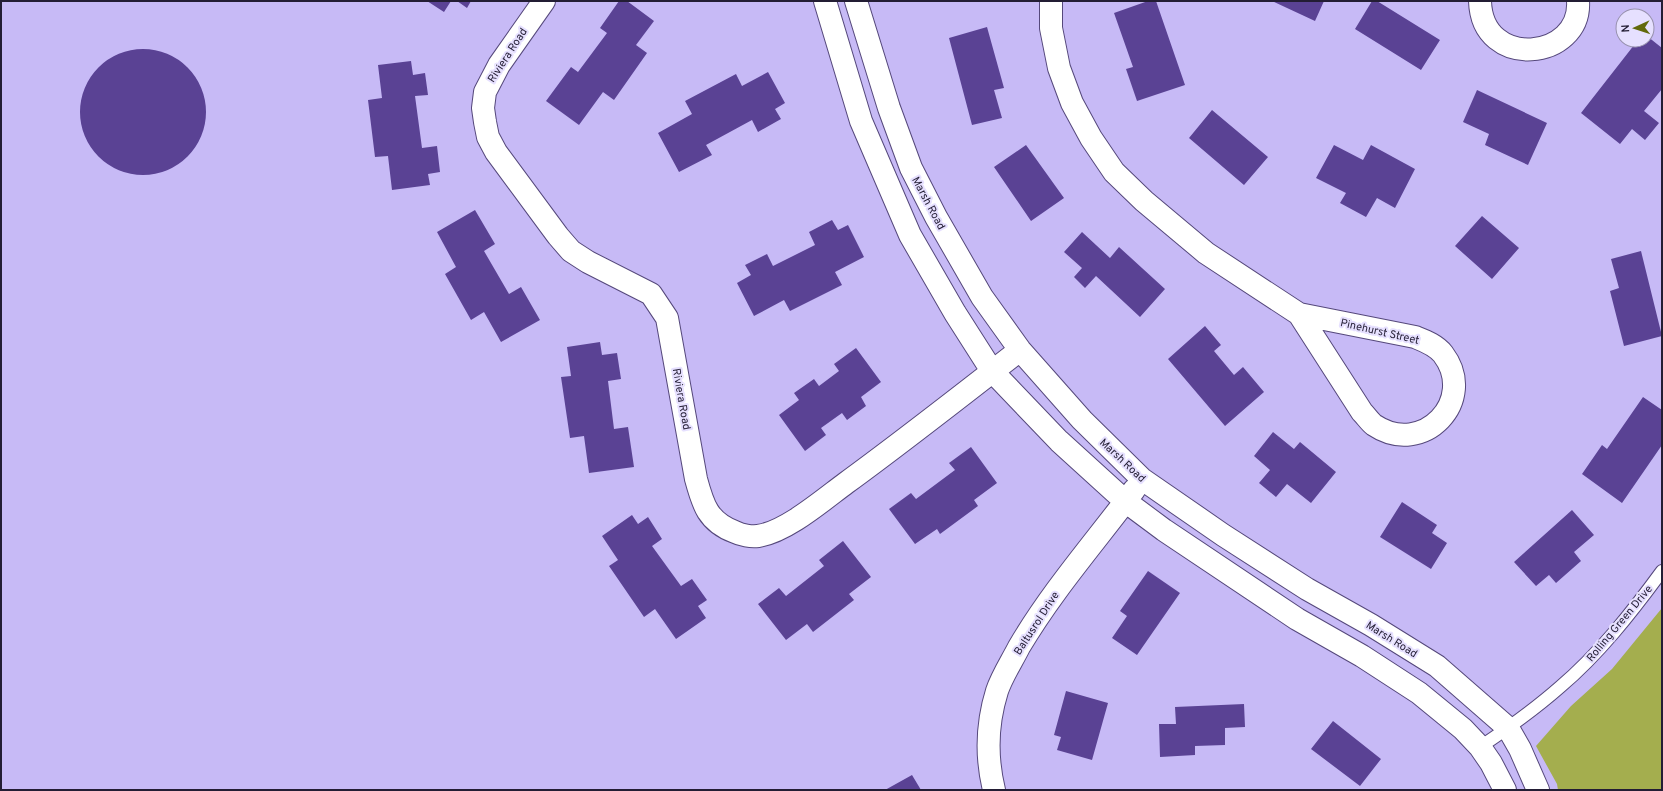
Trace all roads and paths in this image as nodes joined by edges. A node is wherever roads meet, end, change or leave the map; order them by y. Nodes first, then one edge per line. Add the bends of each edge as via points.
1 (544, 1) edge
2 (825, 1) edge
3 (856, 1) edge
4 (1051, 1) edge
5 (1480, 1) edge
6 (1578, 1) edge
7 (1299, 314) junction
8 (1020, 350) junction
9 (992, 371) junction
10 (1142, 479) junction
11 (1125, 501) junction
12 (1662, 571) edge
13 (1508, 728) junction
14 (1480, 747) junction
15 (994, 790) edge
16 (1505, 790) edge
17 (1538, 790) edge

1 - 9 street, Riviera Road via 499,65 485,92 483,108 488,137 496,152 572,251 588,262 651,294 668,318 696,479 702,501 712,519 724,528 741,535 758,536 774,531 808,511
2 - 9 street via 861,121 910,235 954,313
3 - 8 street, Marsh Road via 889,108 911,168 982,297
4 - 7 street, Pinehurst Street via 1051,28 1058,68 1072,103 1114,172 1206,253
5 - 6 street via 1485,24 1494,37 1508,46 1522,50 1538,50 1552,45 1565,36 1574,23
7 - 7 street, Pinehurst Street via 1373,425 1403,436 1419,434 1434,426 1445,414 1452,400 1454,384 1451,368 1442,354 1430,343 1414,337
8 - 9 street, Riviera Road
8 - 10 street, Marsh Road via 1082,420
9 - 11 street via 1059,441
10 - 11 street, Baltusrol Drive
10 - 13 street, Marsh Road via 1294,581 1437,666
11 - 14 street via 1297,619 1362,656 1419,693 1463,729
11 - 15 street, Baltusrol Drive via 1044,609 1013,659 998,690 988,735
12 - 13 lane, Rolling Green Drive via 1602,646 1561,687
13 - 14 lane, Rolling Green Drive
13 - 17 street, Marsh Road
14 - 16 street

